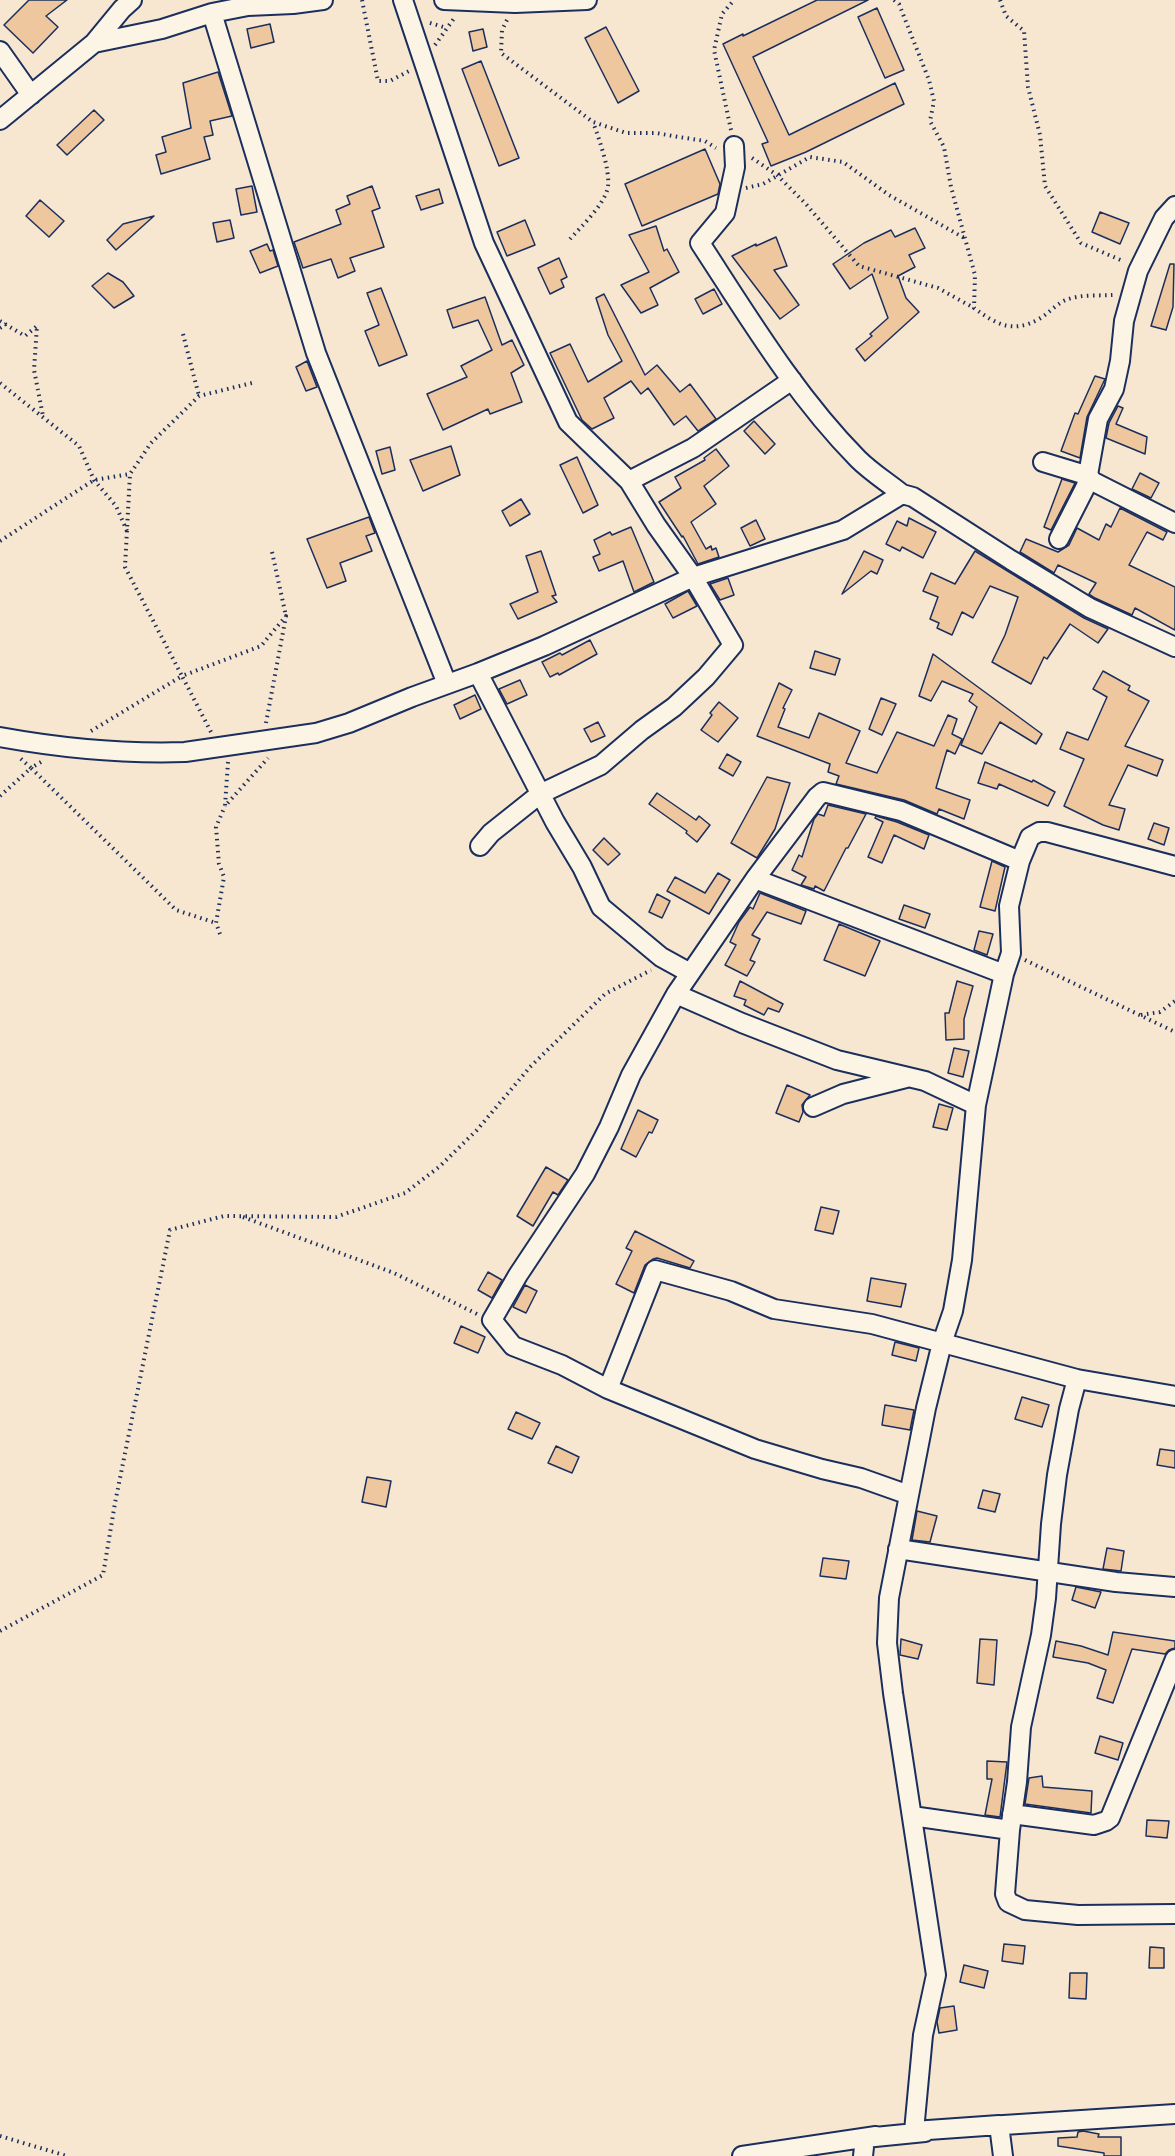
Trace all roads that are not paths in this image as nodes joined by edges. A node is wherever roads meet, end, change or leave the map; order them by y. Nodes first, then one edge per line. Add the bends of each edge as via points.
1 (132, 0) edge
2 (323, 0) edge
3 (403, 0) edge
4 (444, 0) edge
5 (586, 0) edge
6 (549, 1) edge
7 (212, 13) junction
8 (94, 43) junction
9 (0, 51) edge
10 (31, 95) junction
11 (0, 120) edge
12 (734, 153) road end
13 (1175, 206) edge
14 (792, 380) junction
15 (1043, 462) dead end
16 (1089, 476) junction
17 (629, 481) junction
18 (902, 494) junction
19 (1175, 523) edge
20 (1059, 539) dead end
21 (693, 577) junction
22 (1175, 647) edge
23 (478, 673) junction
24 (447, 684) junction
25 (0, 737) edge
26 (540, 794) junction
27 (480, 846) dead end
28 (1020, 861) junction
29 (1175, 866) edge
30 (755, 879) junction
31 (690, 973) junction
32 (1004, 974) junction
33 (676, 994) junction
34 (911, 1077) junction
35 (976, 1105) junction
36 (813, 1107) dead end
37 (942, 1343) junction
38 (1077, 1379) junction
39 (608, 1389) junction
40 (1175, 1396) edge
41 (909, 1495) junction
42 (898, 1549) junction
43 (1048, 1571) junction
44 (1175, 1587) edge
45 (1175, 1659) edge
46 (912, 1816) junction
47 (1011, 1822) junction
48 (1175, 1914) edge
49 (1175, 2114) edge
50 (999, 2125) junction
51 (914, 2131) junction
52 (864, 2147) edge
53 (742, 2156) edge
54 (1003, 2156) edge

1 - 8 street
2 - 7 street
3 - 17 street via 484,243 543,370 568,422
4 - 6 street
5 - 6 street
7 - 8 street via 162,29
7 - 24 street via 316,352
8 - 10 street
9 - 10 street
10 - 11 street
12 - 14 street via 725,213 700,243
13 - 16 street via 1164,218 1138,271 1124,321 1114,389 1098,418
14 - 17 street via 693,448
14 - 18 street via 860,461
15 - 16 street
16 - 19 street
16 - 20 street
17 - 21 street
18 - 21 street via 843,530
18 - 22 street via 913,497 1090,608
21 - 23 street
21 - 26 street via 733,645 674,707 601,765
23 - 24 street
23 - 26 street
24 - 25 street via 342,726 224,747 163,753 42,745
26 - 27 street
26 - 31 street via 601,907 661,957
28 - 29 street via 1030,837 1039,832
28 - 30 street via 901,811 824,792
28 - 32 street via 1009,906 1011,953
30 - 31 street
30 - 32 street
31 - 33 street
32 - 35 street
33 - 34 street via 837,1060
33 - 39 street via 644,1050 585,1174 492,1320 513,1346
34 - 35 street
34 - 36 street via 843,1094
35 - 37 street via 962,1260 953,1311
37 - 38 street
37 - 39 street via 872,1324 774,1309 731,1291 656,1269
37 - 41 street
38 - 40 street
38 - 43 street via 1057,1475
39 - 41 street via 755,1449
41 - 42 street
42 - 43 street
42 - 46 street via 889,1598 887,1644
43 - 44 street
43 - 47 street via 1041,1635 1021,1727
45 - 47 street via 1110,1818 1094,1824
46 - 47 street
46 - 51 street via 936,1975 923,2035
47 - 48 street via 1005,1894 1014,1906 1078,1915
49 - 50 street
50 - 51 street
50 - 52 street
50 - 54 street
51 - 52 street
52 - 53 street

